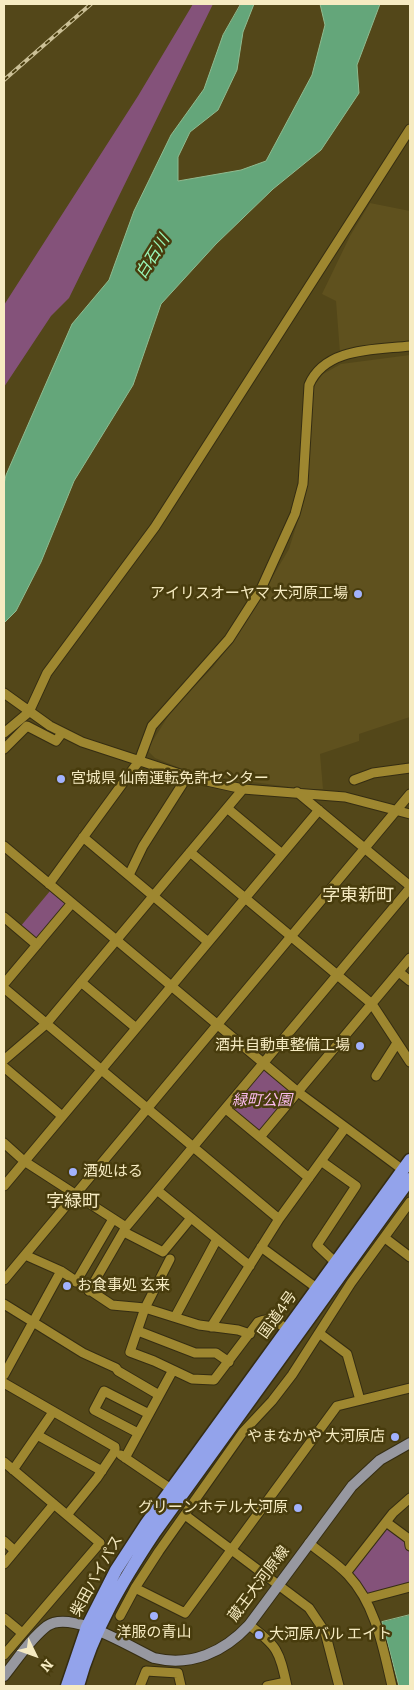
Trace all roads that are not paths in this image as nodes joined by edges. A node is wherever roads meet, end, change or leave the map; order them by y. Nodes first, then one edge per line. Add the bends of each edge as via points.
1 (410, 129) edge
2 (410, 346) edge
3 (4, 693) edge
4 (29, 712) junction
5 (4, 733) edge
6 (62, 733) junction
7 (4, 749) edge
8 (139, 761) junction
9 (410, 768) edge
10 (188, 777) junction
11 (354, 780) dead end
12 (243, 789) junction
13 (296, 792) junction
14 (410, 794) edge
15 (227, 808) junction
16 (319, 810) junction
17 (396, 810) junction
18 (410, 814) edge
19 (83, 837) junction
20 (4, 846) edge
21 (364, 848) junction
22 (190, 852) junction
23 (282, 854) junction
24 (128, 875) junction
25 (49, 884) junction
26 (410, 887) edge
27 (154, 896) junction
28 (245, 898) junction
29 (72, 903) junction
30 (4, 917) edge
31 (291, 936) junction
32 (117, 940) junction
33 (208, 942) junction
34 (37, 945) junction
35 (410, 958) edge
36 (399, 972) junction
37 (338, 975) junction
38 (410, 981) edge
39 (81, 982) junction
40 (4, 984) edge
41 (171, 986) junction
42 (4, 988) edge
43 (372, 1004) junction
44 (46, 1024) junction
45 (218, 1024) junction
46 (136, 1028) junction
47 (397, 1043) junction
48 (4, 1060) edge
49 (410, 1061) edge
50 (264, 1063) junction
51 (4, 1067) edge
52 (100, 1070) junction
53 (376, 1076) dead end
54 (298, 1092) junction
55 (147, 1108) junction
56 (226, 1109) junction
57 (62, 1116) junction
58 (345, 1128) junction
59 (260, 1137) junction
60 (4, 1143) edge
61 (194, 1147) junction
62 (24, 1161) junction
63 (321, 1161) junction
64 (408, 1170) edge
65 (309, 1178) junction
66 (4, 1186) edge
67 (157, 1190) junction
68 (75, 1194) junction
69 (410, 1202) edge
70 (113, 1218) junction
71 (191, 1218) junction
72 (279, 1219) junction
73 (125, 1229) junction
74 (385, 1238) junction
75 (216, 1239) junction
76 (262, 1247) junction
77 (25, 1255) junction
78 (410, 1257) edge
79 (170, 1259) dead end
80 (336, 1263) junction
81 (250, 1266) junction
82 (61, 1272) junction
83 (4, 1280) edge
84 (76, 1282) junction
85 (318, 1289) junction
86 (89, 1291) junction
87 (4, 1304) edge
88 (145, 1308) junction
89 (175, 1318) junction
90 (33, 1322) junction
91 (211, 1326) junction
92 (288, 1330) junction
93 (138, 1331) junction
94 (319, 1333) junction
95 (250, 1334) junction
96 (229, 1362) junction
97 (173, 1370) junction
98 (4, 1375) edge
99 (4, 1383) edge
100 (410, 1388) edge
101 (160, 1394) junction
102 (360, 1400) junction
103 (53, 1412) junction
104 (149, 1414) junction
105 (138, 1433) junction
106 (38, 1436) junction
107 (410, 1444) edge
108 (115, 1451) junction
109 (125, 1458) junction
110 (4, 1462) edge
111 (13, 1470) junction
112 (102, 1471) junction
113 (176, 1493) junction
114 (410, 1498) edge
115 (54, 1504) junction
116 (184, 1514) junction
117 (67, 1515) junction
118 (386, 1522) junction
119 (4, 1541) edge
120 (309, 1543) junction
121 (410, 1546) edge
122 (232, 1549) junction
123 (15, 1551) junction
124 (4, 1564) edge
125 (346, 1573) junction
126 (278, 1584) junction
127 (410, 1587) edge
128 (135, 1588) junction
129 (365, 1599) junction
130 (120, 1616) dead end
131 (4, 1618) edge
132 (249, 1625) junction
133 (92, 1629) junction
134 (22, 1633) junction
135 (4, 1655) edge
136 (4, 1676) edge
137 (287, 1684) edge
138 (67, 1686) edge
139 (78, 1686) edge
140 (140, 1686) edge
141 (181, 1686) edge
142 (268, 1686) edge
143 (339, 1686) edge
144 (392, 1686) edge

1 - 4 street via 155,527 47,673
2 - 8 street via 357,352 326,363 312,376 303,484 281,549 261,589 229,639 152,726
3 - 4 street
4 - 5 street
4 - 6 street
6 - 7 street via 56,741 27,726
6 - 8 street
8 - 10 street
8 - 19 street
9 - 11 street via 373,773
10 - 12 street
10 - 24 street
12 - 13 street
12 - 15 street
13 - 16 street
13 - 17 street via 345,797
14 - 17 street
15 - 22 street
15 - 23 street
16 - 21 street
16 - 23 street
17 - 18 street
17 - 21 street
19 - 24 street
19 - 25 street
20 - 25 street
21 - 26 street
21 - 31 street
22 - 27 street
22 - 28 street
23 - 28 street
24 - 27 street
25 - 29 street
26 - 37 street
27 - 32 street
27 - 33 street
28 - 31 street
28 - 33 street
29 - 32 street
29 - 34 street
30 - 34 street
31 - 37 street
31 - 45 street
32 - 39 street
32 - 41 street
33 - 41 street
34 - 40 street
35 - 36 street
36 - 38 street
36 - 43 street
37 - 43 street
37 - 50 street
39 - 44 street
39 - 46 street
41 - 45 street
41 - 46 street
42 - 44 street
43 - 47 street
43 - 54 street
44 - 48 street
44 - 52 street
45 - 50 street
45 - 55 street
46 - 52 street
47 - 49 street
47 - 53 street
50 - 54 street
50 - 56 street
51 - 57 street
52 - 55 street
52 - 57 street
54 - 58 street
54 - 59 street
55 - 61 street
55 - 68 street
56 - 59 street
56 - 61 street
57 - 62 street
58 - 63 street
58 - 64 street
59 - 65 street
60 - 62 street
61 - 67 street
61 - 72 street
62 - 66 street
62 - 68 street
63 - 65 street
63 - 80 street via 356,1186 316,1245
64 - 80 highway, 国道4号
64 - 113 highway, 国道4号
65 - 72 street
67 - 71 street
67 - 73 street
68 - 70 street
68 - 77 street
69 - 74 street
70 - 73 street
70 - 84 street
71 - 73 street via 163,1252
71 - 75 street
72 - 76 street
73 - 86 street
74 - 78 street
74 - 94 street
75 - 81 street
75 - 89 street
76 - 81 street
76 - 85 street
77 - 82 street
77 - 83 street
79 - 88 street
80 - 85 highway, 国道4号
81 - 91 street
82 - 84 street
82 - 90 street
84 - 86 street
85 - 92 highway, 国道4号
86 - 88 street via 112,1306
87 - 90 street
88 - 89 street
88 - 93 street
89 - 91 street
90 - 98 street
90 - 101 street
91 - 95 street
92 - 95 street via 273,1320 265,1319 258,1322
92 - 113 highway, 国道4号
93 - 96 street via 195,1353 216,1353
93 - 97 street via 130,1352
94 - 102 street via 347,1354
94 - 116 street via 292,1375 243,1432
95 - 96 street
96 - 97 street via 214,1380 192,1380
97 - 101 street
99 - 103 street
100 - 102 street
101 - 104 street
102 - 122 street via 337,1406
103 - 106 street
103 - 108 street via 115,1447
104 - 105 street
104 - 105 street via 104,1391 94,1410
105 - 109 street
106 - 111 street
106 - 112 street
107 - 120 main road, 蔵王大河原線 via 366,1471
108 - 109 street
108 - 112 street
109 - 113 street
110 - 111 street
111 - 115 street
112 - 117 street
113 - 133 highway, 柴田バイパス
114 - 118 street
115 - 117 street
115 - 123 street
116 - 122 street
116 - 128 street
117 - 134 street via 100,1543
118 - 121 street via 409,1539
118 - 125 street
119 - 123 street
120 - 125 street
120 - 126 main road, 蔵王大河原線
122 - 126 street
122 - 128 street via 185,1613
123 - 124 street
125 - 129 street
126 - 132 main road, 蔵王大河原線
126 - 143 street via 300,1599 318,1619 329,1645
127 - 129 street
128 - 130 street
129 - 144 street via 378,1630
131 - 134 street
132 - 133 main road, 蔵王大河原線 via 223,1648 180,1661 154,1658
132 - 137 street via 276,1648
133 - 136 main road, 蔵王大河原線 via 62,1621 47,1626
133 - 138 highway, 柴田バイパス
133 - 139 highway, 柴田バイパス
134 - 135 street
137 - 142 street
140 - 141 street via 146,1671 178,1672

